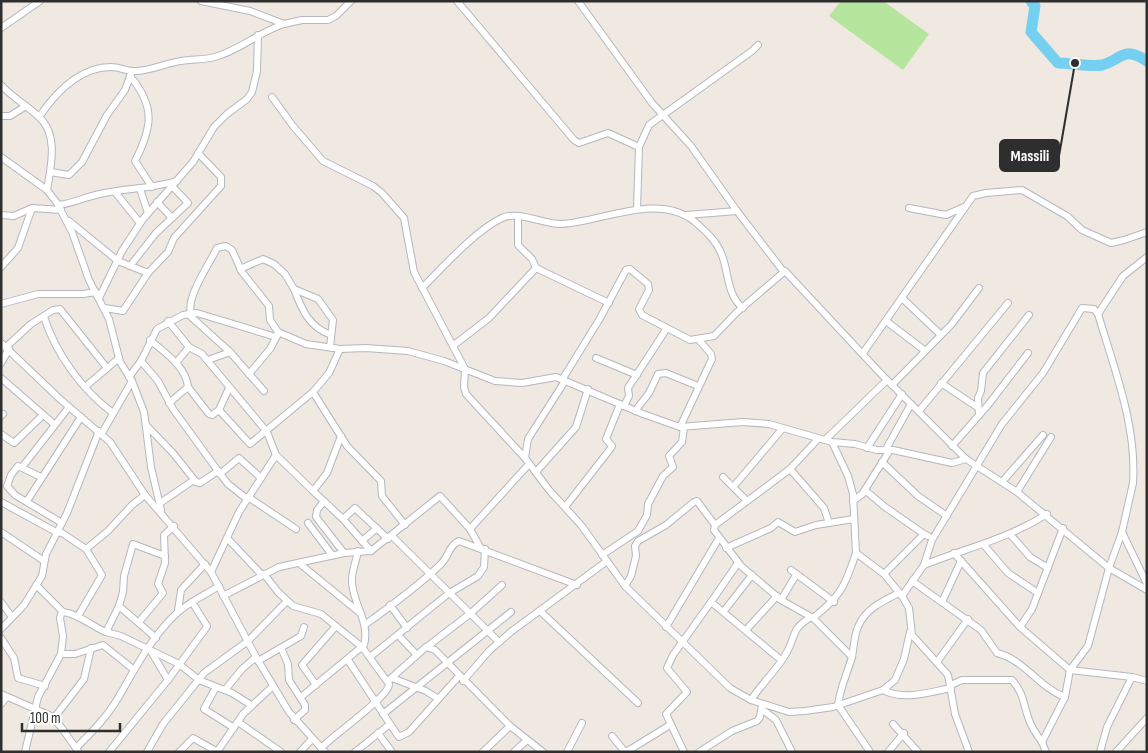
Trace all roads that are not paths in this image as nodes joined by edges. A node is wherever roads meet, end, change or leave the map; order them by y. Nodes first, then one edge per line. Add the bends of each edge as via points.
1 (40, 1) edge
2 (201, 1) edge
3 (351, 1) edge
4 (457, 1) edge
5 (578, 1) edge
6 (284, 24) junction
7 (1, 28) edge
8 (258, 35) junction
9 (758, 45) dead end
10 (131, 73) junction
11 (1, 85) edge
12 (272, 97) dead end
13 (26, 106) junction
14 (661, 115) junction
15 (1, 116) edge
16 (39, 117) junction
17 (639, 147) junction
18 (198, 153) junction
19 (1, 157) edge
20 (50, 172) junction
21 (174, 184) junction
22 (152, 187) junction
23 (140, 189) junction
24 (47, 190) junction
25 (115, 192) junction
26 (157, 202) junction
27 (964, 207) junction
28 (32, 208) junction
29 (60, 208) junction
30 (909, 208) dead end
31 (637, 209) junction
32 (736, 211) junction
33 (148, 213) junction
34 (1, 215) edge
35 (685, 215) junction
36 (518, 217) junction
37 (65, 218) junction
38 (172, 218) junction
39 (140, 223) junction
40 (1147, 232) edge
41 (1147, 257) edge
42 (2, 261) edge
43 (118, 261) junction
44 (130, 266) junction
45 (536, 268) junction
46 (240, 269) junction
47 (783, 271) junction
48 (148, 274) junction
49 (422, 288) junction
50 (979, 288) dead end
51 (294, 289) junction
52 (98, 295) junction
53 (902, 298) junction
54 (609, 303) junction
55 (1008, 303) dead end
56 (1, 304) edge
57 (105, 308) junction
58 (743, 308) junction
59 (189, 313) junction
60 (1098, 314) junction
61 (1029, 315) dead end
62 (44, 318) junction
63 (168, 321) junction
64 (886, 321) junction
65 (667, 328) junction
66 (277, 335) junction
67 (331, 335) junction
68 (941, 335) junction
69 (150, 340) junction
70 (699, 340) junction
71 (454, 345) junction
72 (5, 346) edge
73 (189, 347) junction
74 (330, 347) junction
75 (340, 349) junction
76 (924, 350) junction
77 (230, 352) junction
78 (863, 353) junction
79 (1028, 353) dead end
80 (119, 358) junction
81 (596, 358) dead end
82 (208, 360) junction
83 (141, 361) junction
84 (176, 362) junction
85 (1, 363) edge
86 (107, 368) junction
87 (465, 369) junction
88 (249, 374) junction
89 (637, 375) junction
90 (1, 378) edge
91 (131, 379) junction
92 (563, 381) junction
93 (890, 382) junction
94 (941, 383) junction
95 (698, 386) junction
96 (85, 387) junction
97 (188, 388) junction
98 (229, 388) junction
99 (588, 389) junction
100 (264, 391) dead end
101 (313, 392) junction
102 (902, 394) junction
103 (169, 403) junction
104 (911, 404) junction
105 (622, 405) junction
106 (69, 407) junction
107 (977, 408) junction
108 (219, 410) junction
109 (634, 410) junction
110 (919, 411) junction
111 (113, 413) junction
112 (43, 415) junction
113 (979, 415) junction
114 (81, 417) junction
115 (54, 424) junction
116 (146, 424) junction
117 (682, 427) junction
118 (782, 428) junction
119 (100, 432) junction
120 (267, 432) junction
121 (1, 434) edge
122 (1043, 435) dead end
123 (341, 436) junction
124 (1051, 437) dead end
125 (821, 439) junction
126 (832, 442) junction
127 (952, 446) junction
128 (867, 448) junction
129 (888, 449) junction
130 (276, 455) junction
131 (966, 459) junction
132 (527, 461) junction
133 (882, 462) junction
134 (23, 466) junction
135 (976, 466) junction
136 (790, 469) junction
137 (219, 472) junction
138 (536, 472) junction
139 (41, 477) junction
140 (723, 477) dead end
141 (261, 478) junction
142 (194, 480) junction
143 (1002, 482) junction
144 (734, 486) junction
145 (864, 490) junction
146 (313, 491) junction
147 (1017, 492) junction
148 (146, 494) junction
149 (248, 498) junction
150 (27, 501) junction
151 (324, 501) junction
152 (853, 501) junction
153 (1, 502) edge
154 (747, 502) junction
155 (160, 503) junction
156 (565, 507) junction
157 (161, 510) junction
158 (1047, 514) junction
159 (947, 516) junction
160 (343, 519) junction
161 (854, 519) junction
162 (62, 523) junction
163 (830, 523) junction
164 (308, 524) dead end
165 (405, 525) junction
166 (715, 525) junction
167 (174, 526) junction
168 (377, 528) junction
169 (1063, 528) junction
170 (296, 529) dead end
171 (470, 529) junction
172 (1, 532) edge
173 (58, 532) junction
174 (1122, 532) junction
175 (924, 534) junction
176 (1010, 534) junction
177 (390, 538) junction
178 (719, 538) junction
179 (228, 539) junction
180 (932, 540) junction
181 (362, 541) junction
182 (983, 544) junction
183 (483, 548) junction
184 (726, 548) junction
185 (86, 549) junction
186 (358, 551) junction
187 (371, 551) junction
188 (344, 553) junction
189 (954, 553) junction
190 (856, 554) junction
191 (602, 555) junction
192 (165, 556) junction
193 (332, 556) junction
194 (44, 561) junction
195 (607, 561) junction
196 (961, 561) junction
197 (738, 562) junction
198 (299, 563) junction
199 (205, 564) junction
200 (924, 565) junction
201 (1048, 568) junction
202 (1110, 568) junction
203 (211, 572) junction
204 (263, 574) junction
205 (430, 574) junction
206 (884, 574) junction
207 (752, 575) junction
208 (912, 581) junction
209 (1147, 584) edge
210 (36, 585) junction
211 (502, 585) dead end
212 (578, 585) junction
213 (219, 586) junction
214 (625, 586) junction
215 (1147, 590) edge
216 (1038, 593) junction
217 (448, 594) junction
218 (900, 594) junction
219 (223, 596) junction
220 (779, 598) junction
221 (287, 601) junction
222 (1, 602) edge
223 (192, 602) junction
224 (711, 602) junction
225 (834, 602) junction
226 (942, 602) junction
227 (390, 605) junction
228 (119, 606) junction
229 (178, 611) junction
230 (540, 611) junction
231 (724, 611) junction
232 (63, 612) junction
233 (511, 612) dead end
234 (361, 613) junction
235 (471, 613) junction
236 (78, 616) junction
237 (12, 617) junction
238 (812, 617) junction
239 (968, 619) junction
240 (139, 622) junction
241 (366, 624) junction
242 (336, 626) junction
243 (304, 627) dead end
244 (666, 627) junction
245 (1020, 627) junction
246 (407, 628) junction
247 (1, 629) edge
248 (746, 630) junction
249 (106, 632) junction
250 (488, 632) junction
251 (910, 632) junction
252 (398, 635) junction
253 (1, 638) edge
254 (156, 638) junction
255 (248, 641) junction
256 (683, 641) junction
257 (499, 642) junction
258 (428, 646) junction
259 (362, 647) junction
260 (91, 648) junction
261 (281, 648) junction
262 (150, 651) junction
263 (61, 654) junction
264 (416, 654) junction
265 (370, 656) junction
266 (852, 657) junction
267 (257, 659) junction
268 (348, 660) junction
269 (781, 660) junction
270 (937, 662) junction
271 (179, 664) junction
272 (446, 664) junction
273 (133, 669) junction
274 (1070, 670) junction
275 (1132, 677) junction
276 (461, 678) junction
277 (168, 680) junction
278 (199, 680) junction
279 (390, 680) junction
280 (1147, 681) edge
281 (316, 684) junction
282 (44, 686) junction
283 (273, 686) junction
284 (951, 686) junction
285 (216, 687) junction
286 (418, 688) junction
287 (225, 690) junction
288 (883, 690) junction
289 (4, 696) edge
290 (301, 697) junction
291 (1065, 697) junction
292 (437, 698) junction
293 (751, 700) junction
294 (376, 703) junction
295 (638, 703) dead end
296 (1, 704) edge
297 (251, 705) junction
298 (838, 705) junction
299 (762, 707) junction
300 (36, 710) junction
301 (383, 714) junction
302 (54, 718) junction
303 (1147, 718) edge
304 (294, 720) junction
305 (582, 723) dead end
306 (390, 724) junction
307 (893, 724) dead end
308 (236, 725) junction
309 (670, 725) junction
310 (510, 726) junction
311 (378, 733) junction
312 (904, 733) junction
313 (612, 736) dead end
314 (312, 739) junction
315 (527, 740) junction
316 (1042, 742) junction
317 (77, 750) edge
318 (323, 750) edge
319 (360, 750) edge
320 (26, 752) edge
321 (109, 752) edge
322 (147, 752) edge
323 (179, 752) edge
324 (218, 752) edge
325 (281, 752) edge
326 (300, 752) edge
327 (392, 752) edge
328 (483, 752) edge
329 (514, 752) edge
330 (543, 752) edge
331 (567, 752) edge
332 (626, 752) edge
333 (684, 752) edge
334 (699, 752) edge
335 (792, 752) edge
336 (870, 752) edge
337 (888, 752) edge
338 (918, 752) edge
339 (969, 752) edge
340 (1046, 752) edge
341 (1100, 752) edge
342 (1116, 752) edge

1 - 7 street
2 - 6 street via 250,11
3 - 6 street via 328,20
4 - 17 street via 574,140 584,143 608,133
5 - 14 street
6 - 8 street
8 - 10 street via 217,56
8 - 18 street via 252,92 221,119
9 - 14 street
10 - 16 street via 110,67 83,72
10 - 20 street via 125,90 107,115 79,167 69,175
10 - 22 street via 149,108 146,138 135,161
11 - 13 street
12 - 49 street via 323,161 373,186 404,218 409,257
13 - 15 street via 12,115
13 - 16 street
14 - 17 street via 648,125
14 - 32 street via 691,146
16 - 20 street via 46,126 51,146
17 - 31 street
18 - 21 street
18 - 48 street via 220,177 221,186 174,238 168,252
19 - 24 street
20 - 24 street
21 - 22 street
21 - 26 street
21 - 38 street via 188,202
22 - 23 street
23 - 25 street
23 - 33 street
24 - 29 street
25 - 29 street via 97,194
25 - 39 street
26 - 33 street
26 - 38 street
27 - 30 street via 946,215
27 - 40 street via 979,194 1022,190 1067,216 1082,230 1111,242
27 - 53 street
28 - 29 street
28 - 34 street via 14,216
28 - 42 street via 18,248
29 - 37 street
31 - 35 street
31 - 36 street via 565,224
32 - 35 street
32 - 47 street
33 - 39 street
35 - 58 street via 705,231 722,254 731,290
36 - 45 street via 518,245
36 - 49 street via 503,217 490,226
37 - 43 street
37 - 52 street
38 - 44 street
39 - 43 street
41 - 60 street via 1123,276
43 - 44 street
43 - 52 street
44 - 48 street
45 - 54 street
45 - 71 street via 489,318
46 - 51 street via 265,260 280,267
46 - 59 street via 231,249 226,246 217,248 191,301
46 - 66 street via 269,306 270,320
47 - 58 street
47 - 78 street
48 - 57 street via 123,311
49 - 71 street
50 - 68 street
51 - 67 street via 307,318
51 - 67 street via 318,299 333,320
52 - 56 street via 38,294
52 - 57 street
53 - 64 street
53 - 68 street
54 - 65 street via 622,276 630,268 648,284 649,290 640,312
54 - 92 street
55 - 94 street
57 - 80 street
58 - 70 street via 714,336
59 - 63 street
59 - 66 street
59 - 77 street
60 - 135 street via 1094,309 1082,308 1043,373 1002,424
60 - 174 street via 1128,418 1134,463
61 - 107 street via 983,373
62 - 72 street via 24,329
62 - 86 street via 54,310 62,310
62 - 96 street via 54,344
63 - 69 street
63 - 73 street
64 - 76 street
64 - 78 street
65 - 70 street via 690,340
65 - 89 street
66 - 74 street
66 - 88 street via 270,350
67 - 74 street
68 - 76 street
69 - 83 street
69 - 84 street
70 - 95 street via 712,356
71 - 87 street
72 - 85 street
72 - 106 street
73 - 82 street
73 - 84 street
74 - 75 street
75 - 87 street via 408,351
75 - 101 street via 329,372
76 - 93 street
77 - 82 street
77 - 88 street
78 - 93 street
79 - 113 street
80 - 86 street
80 - 91 street
81 - 89 street
82 - 98 street
83 - 91 street
83 - 103 street via 158,381
84 - 97 street
86 - 96 street
87 - 92 street via 495,380 522,383 551,377
87 - 132 street via 466,394
88 - 100 street
89 - 105 street
90 - 112 street
91 - 111 street
91 - 116 street
92 - 99 street
92 - 132 street via 528,439
93 - 102 street
93 - 125 street
94 - 107 street
94 - 110 street
95 - 109 street via 666,373 658,374 649,393
95 - 117 street
96 - 111 street
97 - 103 street
97 - 108 street via 209,414
98 - 108 street
98 - 120 street
99 - 105 street
99 - 138 street via 576,427
101 - 120 street
101 - 123 street
102 - 104 street
102 - 128 street
103 - 137 street
104 - 110 street
104 - 129 street
105 - 109 street
105 - 156 street via 606,439 611,448
106 - 114 street
106 - 115 street
107 - 113 street
108 - 120 street via 250,444
109 - 117 street
110 - 127 street
111 - 119 street
112 - 115 street
112 - 121 street via 14,443
113 - 127 street
114 - 119 street
114 - 139 street
115 - 134 street
116 - 142 street
116 - 155 street
117 - 118 street via 743,422
117 - 191 street via 682,442 669,456 673,467 663,476 648,504 643,524
118 - 125 street
118 - 144 street
119 - 148 street
119 - 162 street
120 - 130 street
122 - 143 street
123 - 146 street via 327,473
123 - 165 street via 381,481 382,496
124 - 147 street
125 - 126 street
125 - 136 street
126 - 128 street
126 - 152 street via 848,476
127 - 131 street
128 - 129 street
129 - 131 street via 952,463
129 - 133 street
130 - 141 street
130 - 146 street
131 - 135 street
132 - 138 street
132 - 171 street
133 - 145 street
133 - 159 street via 918,496
134 - 139 street
134 - 150 street via 16,467 6,484 10,492
135 - 143 street
135 - 159 street
136 - 154 street
136 - 163 street via 824,508
137 - 141 street via 239,458
137 - 142 street via 200,483
137 - 149 street
138 - 156 street
139 - 150 street
140 - 144 street
141 - 149 street
142 - 155 street
143 - 147 street
144 - 154 street
145 - 152 street
145 - 175 street
146 - 151 street
147 - 158 street
148 - 157 street
148 - 185 street
149 - 170 street
149 - 179 street
150 - 162 street
151 - 160 street
151 - 188 street via 316,517
152 - 161 street
153 - 173 street
154 - 166 street
155 - 157 street
156 - 191 street
157 - 167 street
158 - 169 street
158 - 176 street
159 - 180 street
160 - 168 street via 356,508
160 - 181 street
161 - 163 street
161 - 190 street
162 - 173 street
163 - 184 street via 795,532 778,522
164 - 193 street
165 - 171 street via 440,496
165 - 177 street
166 - 178 street
166 - 214 street via 697,501 694,502 666,525 638,541 631,576
167 - 192 street via 164,534
167 - 199 street
168 - 177 street
168 - 181 street
169 - 201 street
169 - 202 street
171 - 183 street
172 - 194 street
173 - 185 street
173 - 194 street
174 - 202 street
174 - 209 street
175 - 180 street
175 - 206 street
176 - 182 street
176 - 201 street via 1030,557
177 - 187 street
177 - 205 street
178 - 184 street
178 - 244 street
179 - 203 street
179 - 204 street
180 - 200 street
181 - 187 street
182 - 189 street
182 - 216 street via 1008,572
183 - 205 street via 457,542
183 - 212 street
183 - 217 street via 482,573
184 - 197 street
185 - 236 street via 102,576
186 - 187 street
186 - 188 street
186 - 234 street via 352,582
188 - 193 street
189 - 196 street
189 - 200 street
190 - 206 street
190 - 225 street via 846,585
191 - 195 street
192 - 228 street via 133,543
192 - 240 street via 158,583 163,593
193 - 198 street
194 - 210 street
195 - 212 street
195 - 214 street
196 - 226 street
196 - 245 street
197 - 207 street
197 - 224 street
198 - 204 street
198 - 234 street
199 - 203 street
199 - 229 street via 181,590
200 - 208 street
201 - 216 street
202 - 215 street
202 - 274 street via 1088,646
203 - 213 street
204 - 219 street
204 - 221 street
205 - 217 street
205 - 227 street
206 - 218 street
207 - 220 street
207 - 231 street
208 - 218 street
208 - 226 street
210 - 232 street
210 - 237 street
211 - 235 street
212 - 230 street
213 - 219 street
213 - 223 street
214 - 244 street
216 - 245 street
217 - 235 street
217 - 246 street
218 - 251 street via 908,608
218 - 266 street via 866,614 858,626
219 - 255 street
220 - 225 street via 793,573
220 - 238 street
220 - 248 street
221 - 242 street via 297,609 319,613
221 - 255 street
222 - 237 street
223 - 229 street
223 - 271 street via 207,626
224 - 231 street
224 - 256 street
225 - 238 street
226 - 239 street
227 - 241 street
227 - 246 street
228 - 240 street
228 - 249 street
229 - 254 street
230 - 257 street
230 - 295 street
231 - 248 street
232 - 236 street
232 - 263 street via 60,618
233 - 250 street
234 - 241 street
235 - 250 street
235 - 258 street
236 - 249 street
237 - 247 street
238 - 266 street
238 - 269 street via 794,632
239 - 270 street
239 - 291 street via 981,630 997,653 1008,655 1054,693
240 - 254 street
241 - 259 street
242 - 259 street
242 - 281 street via 302,666
243 - 261 street via 301,636
244 - 256 street
245 - 274 street
246 - 252 street
248 - 269 street
249 - 262 street
250 - 257 street
250 - 272 street
251 - 270 street
251 - 288 street via 895,680
252 - 264 street
252 - 265 street
253 - 282 street via 14,658 18,678
254 - 262 street
255 - 267 street
255 - 278 street via 207,670
256 - 293 street via 730,688
256 - 309 street via 667,669 687,694 666,712
257 - 276 street
258 - 264 street
258 - 272 street
259 - 265 street
259 - 268 street
260 - 263 street via 74,654
260 - 273 street via 104,646
260 - 302 street via 84,679
261 - 267 street
261 - 290 street via 288,664 289,679
262 - 271 street
262 - 273 street
262 - 277 street
263 - 282 street
264 - 279 street
265 - 279 street
266 - 298 street via 842,681
267 - 283 street
267 - 287 street via 242,668
268 - 281 street
268 - 294 street
269 - 293 street
270 - 284 street via 948,675
271 - 277 street
271 - 278 street
272 - 276 street
272 - 286 street
273 - 317 street via 117,700
274 - 275 street
274 - 291 street
275 - 280 street
275 - 341 street via 1107,727
276 - 292 street
276 - 310 street
277 - 321 street
278 - 285 street
278 - 322 street via 163,724
279 - 286 street
279 - 294 street via 388,690
281 - 290 street
282 - 300 street
283 - 297 street
283 - 304 street
284 - 288 street via 926,693 897,695
284 - 316 street via 962,680 1012,680 1020,690 1033,730
284 - 339 street via 955,714
285 - 287 street
285 - 308 street via 204,709
286 - 292 street
286 - 301 street
287 - 297 street
288 - 298 street
289 - 296 street
289 - 300 street
290 - 304 street via 306,708
291 - 316 street
292 - 306 street via 405,735 399,737
293 - 299 street
294 - 301 street
294 - 318 street via 342,728
297 - 308 street
298 - 299 street via 822,710 789,712
298 - 336 street
299 - 334 street via 756,722 732,731
299 - 335 street via 776,720
300 - 302 street
300 - 320 street
301 - 306 street
302 - 317 street
303 - 342 street
304 - 314 street
305 - 331 street
306 - 311 street
307 - 312 street
308 - 324 street
308 - 325 street
309 - 332 street
309 - 333 street
310 - 315 street
310 - 328 street
311 - 319 street
311 - 327 street
312 - 337 street
312 - 338 street
313 - 332 street
314 - 318 street
314 - 326 street
315 - 329 street
315 - 330 street
316 - 340 street
323 - 324 street via 192,738

